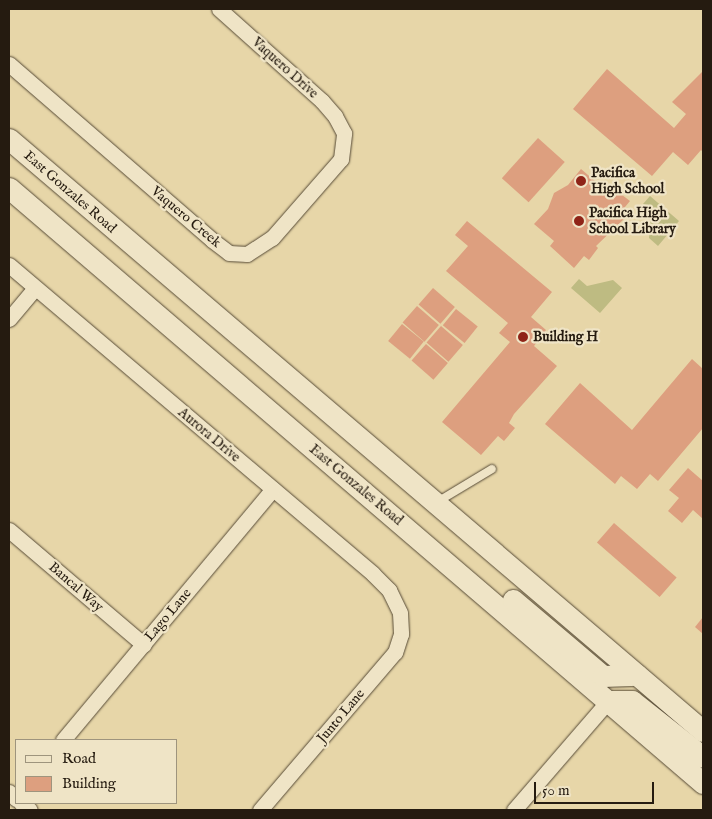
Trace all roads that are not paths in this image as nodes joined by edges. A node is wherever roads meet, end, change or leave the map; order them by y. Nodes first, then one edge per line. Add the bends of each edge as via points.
1 (227, 11) edge
2 (9, 64) edge
3 (344, 134) joint
4 (9, 139) edge
5 (9, 188) edge
6 (9, 265) edge
7 (35, 288) junction
8 (9, 319) edge
9 (492, 469) dead end
10 (273, 489) junction
11 (435, 502) junction
12 (9, 530) edge
13 (427, 545) junction
14 (400, 613) joint
15 (144, 645) junction
16 (637, 675) junction
17 (608, 701) junction
18 (703, 731) edge
19 (63, 739) edge
20 (703, 757) edge
21 (703, 783) edge
22 (519, 808) edge
23 (260, 810) edge

1 - 3 street, Vaquero Drive via 322,101 336,116
2 - 3 street, Vaquero Creek via 229,253 247,254 272,238 341,159
4 - 11 main road, East Gonzales Road
5 - 13 main road, East Gonzales Road
6 - 7 street, Aurora Drive
7 - 8 street
7 - 10 street, Aurora Drive
9 - 11 lane via 482,478
10 - 14 street, Aurora Drive via 373,574 388,590
10 - 15 street, Lago Lane
11 - 16 main road, East Gonzales Road
12 - 15 street, Bancal Way
13 - 16 main road via 455,550 603,676
13 - 17 main road, East Gonzales Road
14 - 23 street, Junto Lane via 401,634 394,652
15 - 19 street, Lago Lane
16 - 18 main road, East Gonzales Road
17 - 20 main road via 632,701
17 - 21 main road, East Gonzales Road
17 - 22 street

